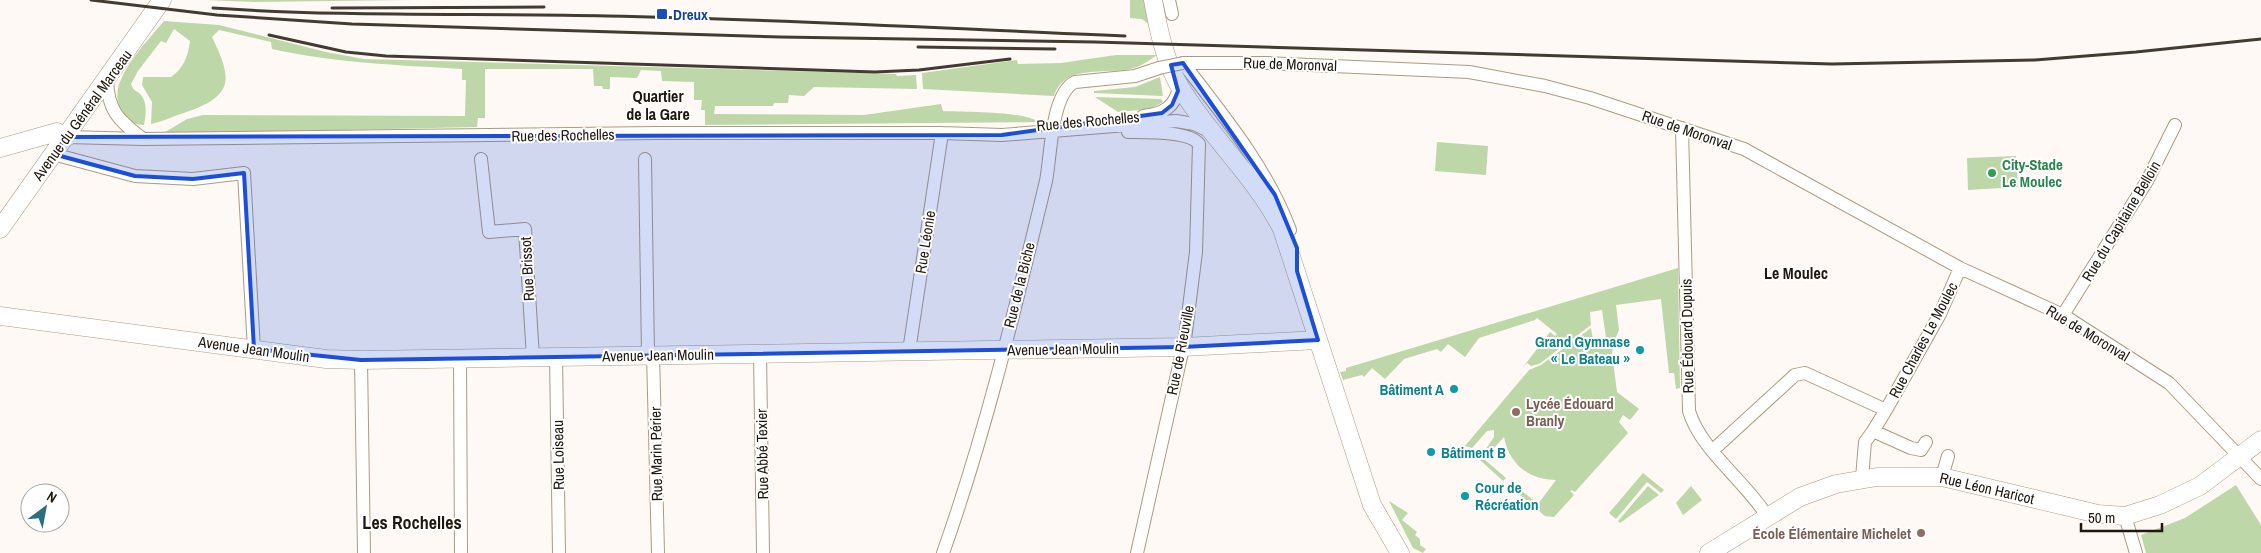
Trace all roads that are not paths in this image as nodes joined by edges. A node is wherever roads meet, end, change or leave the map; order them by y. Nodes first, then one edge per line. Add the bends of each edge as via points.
1 (162, 0) edge
2 (1153, 0) edge
3 (1169, 0) edge
4 (1172, 14) dead end
5 (1183, 63) junction
6 (107, 80) junction
7 (1179, 86) junction
8 (2175, 125) dead end
9 (1054, 128) junction
10 (1682, 128) junction
11 (942, 133) junction
12 (1215, 135) junction
13 (67, 137) junction
14 (143, 139) junction
15 (1199, 144) joint
16 (0, 148) edge
17 (54, 154) junction
18 (481, 159) dead end
19 (645, 159) dead end
20 (0, 229) edge
21 (1960, 268) junction
22 (1297, 271) junction
23 (0, 316) edge
24 (2063, 316) junction
25 (1318, 340) junction
26 (1004, 345) junction
27 (1183, 347) junction
28 (254, 349) junction
29 (909, 351) junction
30 (651, 354) junction
31 (760, 354) junction
32 (556, 357) junction
33 (460, 358) junction
34 (533, 358) junction
35 (361, 360) junction
36 (1886, 410) junction
37 (1873, 431) junction
38 (2261, 440) edge
39 (1926, 442) dead end
40 (1712, 451) junction
41 (1948, 456) dead end
42 (2241, 456) junction
43 (1942, 477) junction
44 (1862, 478) junction
45 (2261, 479) edge
46 (1767, 516) junction
47 (2125, 516) junction
48 (364, 553) edge
49 (461, 553) edge
50 (559, 553) edge
51 (658, 553) edge
52 (763, 553) edge
53 (943, 553) edge
54 (1137, 553) edge
55 (1400, 553) edge
56 (1709, 553) edge
57 (2136, 553) edge

1 - 6 street, Avenue du Général Marceau
2 - 7 street via 1159,29
3 - 4 street
5 - 9 street, Rue de Moronval, bridge via 1135,76 1070,84 1061,99
5 - 10 street, Rue de Moronval via 1267,63 1469,72 1554,88
5 - 22 street via 1268,182 1297,248
6 - 13 street, Avenue du Général Marceau
6 - 14 street via 112,109 121,122
7 - 9 street, Rue des Rochelles via 1172,105 1157,114
7 - 12 street
8 - 24 street, Rue du Capitaine Belloin via 2147,180
9 - 11 street, Rue des Rochelles via 994,128 981,134
9 - 12 street, Rue des Rochelles via 1176,122 1194,124
9 - 15 street, Rue des Rochelles via 1177,134 1192,137
9 - 26 street, Rue de la Biche via 1048,169
10 - 21 street, Rue de Moronval via 1744,149
10 - 40 street, Rue Édouard Dupuis via 1688,408 1695,426
11 - 14 street, Rue des Rochelles
11 - 29 street, Rue Léonie
12 - 22 street via 1271,208
13 - 14 street, Rue des Rochelles
13 - 16 street via 57,132
13 - 17 street, Avenue du Général Marceau
15 - 27 street, Rue de Rieuville via 1196,252
17 - 20 street, Avenue du Général Marceau
17 - 28 street via 135,176 193,179 244,173
18 - 34 street, Rue Brissot via 489,232 525,229
19 - 30 street, Rue Marin Périer
21 - 24 street, Rue de Moronval
21 - 36 street, Rue Charles Le Moulec via 1940,314
22 - 25 street
23 - 28 street, Avenue Jean Moulin
24 - 42 street, Rue de Moronval via 2169,383
25 - 27 street, Avenue Jean Moulin
25 - 55 street via 1372,505
26 - 27 street, Avenue Jean Moulin
26 - 29 street, Avenue Jean Moulin
26 - 53 street, Rue de la Biche via 961,502
27 - 54 street, Rue de Rieuville
28 - 35 street, Avenue Jean Moulin via 326,359
29 - 31 street, Avenue Jean Moulin
30 - 31 street, Avenue Jean Moulin
30 - 32 street, Avenue Jean Moulin
30 - 51 street, Rue Marin Périer
31 - 52 street, Rue Abbé Texier
32 - 34 street, Avenue Jean Moulin
32 - 50 street, Rue Loiseau
33 - 34 street, Avenue Jean Moulin
33 - 35 street, Avenue Jean Moulin
33 - 49 street
35 - 48 street
36 - 37 street
36 - 40 street, Rue Charles Le Moulec via 1805,373 1795,375
37 - 39 street via 1911,448 1921,450
37 - 44 street via 1865,442
38 - 42 street, Rue Léon Haricot
40 - 46 street, Rue Édouard Dupuis via 1749,490
41 - 43 street
42 - 45 street, Rue de Moronval
42 - 47 street, Rue Léon Haricot via 2185,494
43 - 44 street, Rue Léon Haricot
43 - 47 street, Rue Léon Haricot via 2098,514
44 - 46 street, Rue Léon Haricot via 1812,492
46 - 56 street, Rue Léon Haricot
47 - 57 street

